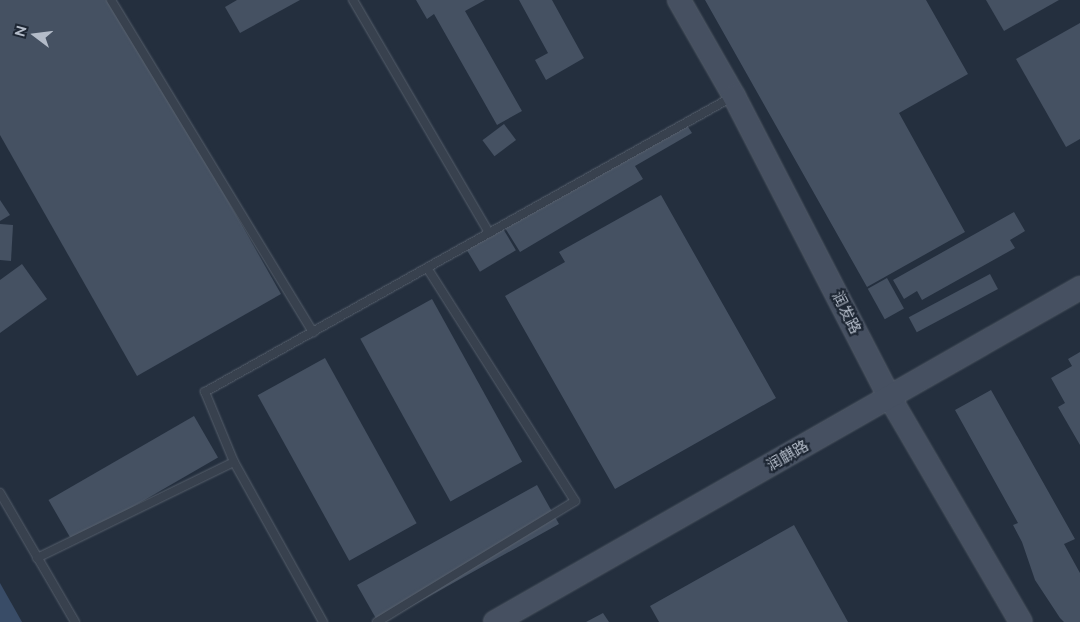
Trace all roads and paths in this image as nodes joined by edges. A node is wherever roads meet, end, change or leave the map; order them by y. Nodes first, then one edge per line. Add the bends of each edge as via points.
1 (111, 0) edge
2 (353, 0) edge
3 (679, 0) edge
4 (734, 96) junction
5 (489, 233) junction
6 (427, 268) junction
7 (1080, 288) edge
8 (313, 332) junction
9 (890, 398) junction
10 (234, 462) junction
11 (0, 493) edge
12 (37, 558) junction
13 (75, 622) edge
14 (323, 622) edge
15 (377, 622) edge
16 (495, 622) edge
17 (1021, 622) edge

1 - 8 lane
2 - 5 lane
3 - 4 main road, 润发路
4 - 5 lane
4 - 9 main road, 润发路
5 - 6 lane
6 - 8 lane
6 - 15 lane via 575,501
7 - 9 main road, 润麒路
8 - 10 lane via 205,392
9 - 16 main road, 润麒路
9 - 17 main road, 润发路
10 - 12 lane
10 - 14 lane
11 - 12 lane
12 - 13 lane

